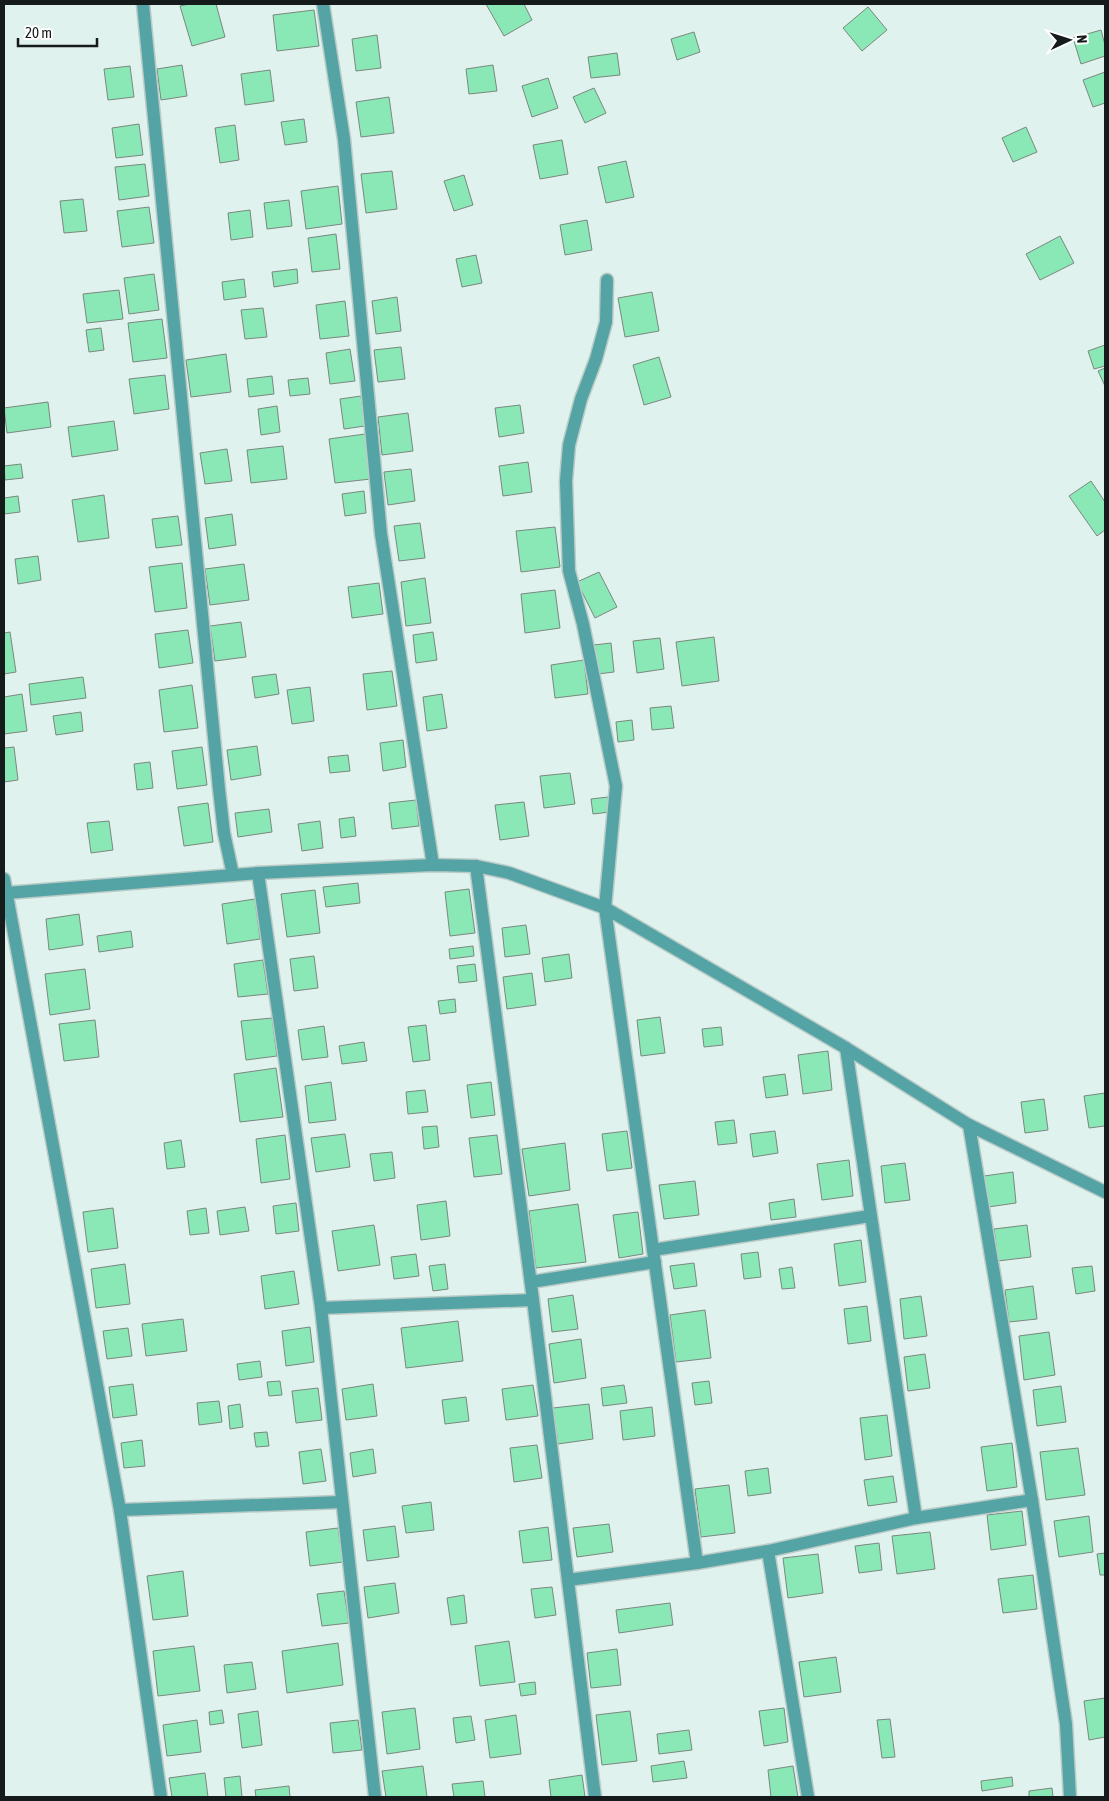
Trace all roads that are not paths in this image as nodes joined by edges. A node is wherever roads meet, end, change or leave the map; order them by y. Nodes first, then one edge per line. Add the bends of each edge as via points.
1 (144, 4) edge
2 (323, 4) edge
3 (608, 280) dead end
4 (433, 865) junction
5 (476, 866) junction
6 (258, 873) junction
7 (233, 875) junction
8 (4, 879) edge
9 (6, 893) junction
10 (605, 908) junction
11 (846, 1048) junction
12 (969, 1125) junction
13 (1105, 1192) edge
14 (870, 1216) junction
15 (654, 1256) junction
16 (531, 1282) junction
17 (533, 1300) junction
18 (320, 1308) junction
19 (1032, 1500) junction
20 (342, 1502) junction
21 (120, 1510) junction
22 (916, 1518) junction
23 (768, 1552) junction
24 (697, 1563) junction
25 (568, 1580) junction
26 (161, 1797) edge
27 (375, 1797) edge
28 (595, 1797) edge
29 (808, 1797) edge
30 (1070, 1797) edge

1 - 7 street via 219,789
2 - 4 street via 344,139 381,534
3 - 10 street via 606,322 578,408 566,481 569,571 616,786
4 - 5 street
4 - 6 street
5 - 10 street via 509,873
5 - 16 street
6 - 7 street
6 - 18 street
7 - 9 street
8 - 9 street
9 - 21 street
10 - 11 street
10 - 15 street
11 - 12 street
11 - 14 street
12 - 13 street
12 - 19 street
14 - 15 street
14 - 22 street
15 - 16 street
15 - 24 street
16 - 17 street
17 - 18 street
17 - 25 street
18 - 20 street
19 - 22 street
19 - 30 street via 1066,1724
20 - 21 street
20 - 27 street
21 - 26 street
22 - 23 street
23 - 24 street
23 - 29 street
24 - 25 street
25 - 28 street

